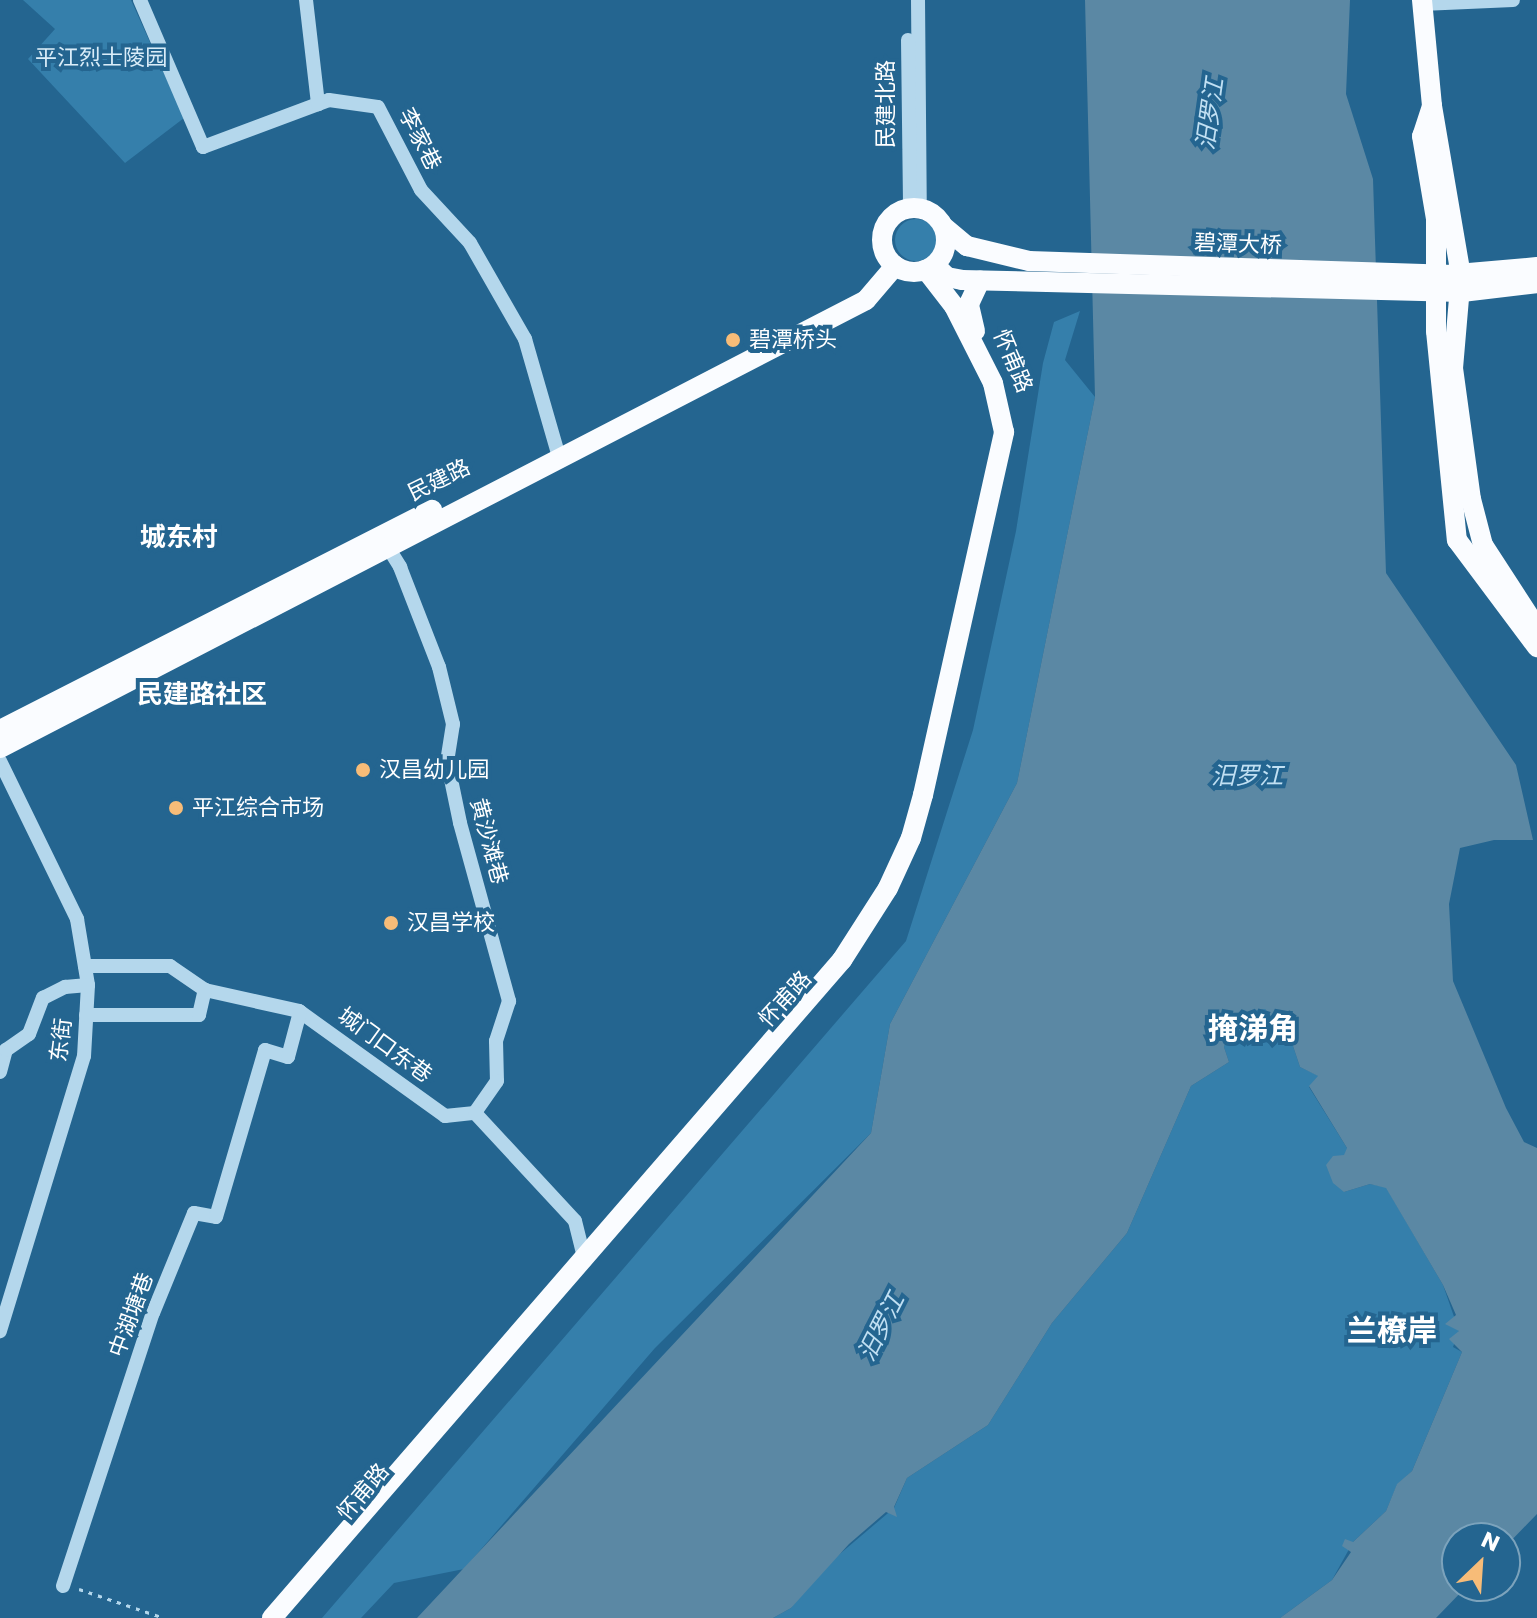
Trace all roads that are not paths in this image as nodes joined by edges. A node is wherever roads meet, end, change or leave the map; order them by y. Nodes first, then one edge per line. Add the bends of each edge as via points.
1 (140, 0) edge
2 (306, 0) edge
3 (909, 0) edge
4 (918, 0) edge
5 (1513, 0) edge
6 (1422, 2) edge
7 (318, 104) junction
8 (1432, 106) junction
9 (915, 209) junction
10 (944, 227) junction
11 (891, 262) junction
12 (1537, 267) edge
13 (930, 268) junction
14 (1031, 271) junction
15 (980, 280) junction
16 (1454, 283) junction
17 (1537, 283) edge
18 (557, 450) junction
19 (384, 542) junction
20 (1537, 628) edge
21 (1537, 647) edge
22 (0, 730) edge
23 (0, 748) edge
24 (0, 761) edge
25 (85, 966) junction
26 (88, 985) junction
27 (205, 990) junction
28 (300, 1012) junction
29 (86, 1015) junction
30 (0, 1072) edge
31 (475, 1113) junction
32 (586, 1262) junction
33 (0, 1331) edge
34 (63, 1586) road end
35 (272, 1618) edge
36 (288, 1618) edge

1 - 7 street, 李家巷 via 203,147
2 - 7 street
3 - 9 street, 民建北路
4 - 9 street
5 - 6 street
6 - 8 main road
7 - 18 street, 李家巷 via 329,100 378,107 421,190 470,243 525,339
8 - 16 main road
8 - 21 main road via 1422,136 1436,219 1436,331 1457,540
9 - 10 main road
9 - 11 main road via 886,226
10 - 13 main road via 946,247
10 - 14 main road via 967,246
11 - 13 main road
11 - 18 main road, 民建路 via 859,290
11 - 19 main road via 866,300
12 - 16 main road
13 - 15 main road via 947,277
13 - 32 main road via 993,383 1004,432 911,838 888,888 842,960
14 - 15 main road
14 - 16 main road, 碧潭大桥
15 - 32 main road, 怀甫路 via 969,304 973,329 1000,379 1014,433 931,800 913,850 895,891 847,966
16 - 17 main road
16 - 20 main road via 1453,368 1471,499 1483,545
18 - 19 main road, 民建路
19 - 22 main road, 民建路
19 - 23 main road
19 - 31 street, 黄沙滩巷 via 439,667 453,724 447,760 460,823 509,1001 496,1041 497,1081
24 - 25 street, 东街 via 77,919
25 - 26 street, 东街
25 - 27 street, 城门口东巷 via 170,966
26 - 29 street, 东街
26 - 30 street via 65,987 43,998 29,1034 6,1050
27 - 28 street, 城门口东巷
27 - 29 street via 199,1015
28 - 31 street, 城门口东巷 via 445,1116
28 - 34 street, 中湖塘巷 via 288,1057 265,1050 216,1217 194,1213 153,1313
29 - 33 street, 东街 via 84,1056
31 - 32 street via 575,1221
32 - 35 main road
32 - 36 main road, 怀甫路

